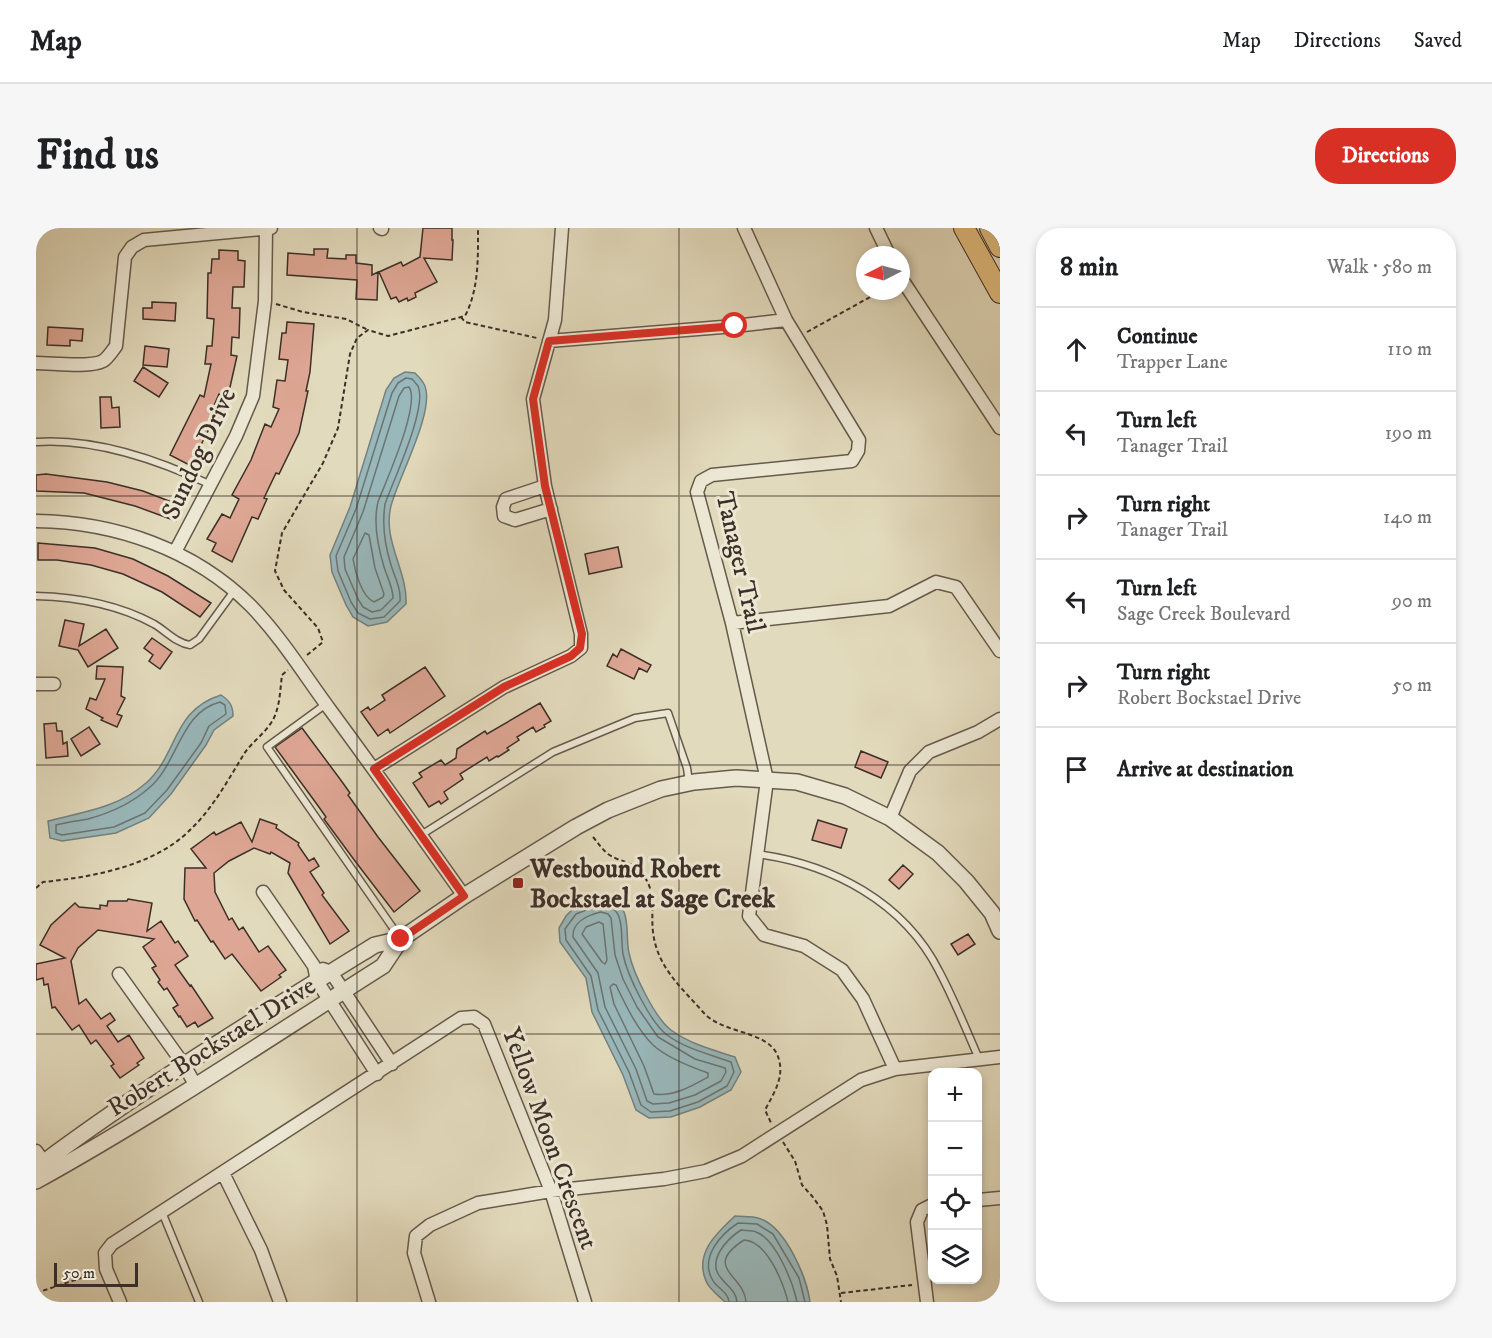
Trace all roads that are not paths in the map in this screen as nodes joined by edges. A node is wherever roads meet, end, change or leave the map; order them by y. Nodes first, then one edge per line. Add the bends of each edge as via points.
1 (266, 228) edge
2 (271, 228) edge
3 (562, 228) edge
4 (744, 228) edge
5 (876, 228) edge
6 (964, 228) edge
7 (990, 228) edge
8 (885, 246) edge
9 (1000, 247) edge
10 (910, 292) edge
11 (1000, 293) edge
12 (786, 320) junction
13 (549, 341) junction
14 (36, 363) edge
15 (1000, 428) edge
16 (36, 442) edge
17 (211, 485) junction
18 (545, 486) junction
19 (551, 509) junction
20 (36, 521) edge
21 (175, 552) junction
22 (234, 591) junction
23 (36, 596) edge
24 (732, 623) junction
25 (1000, 651) edge
26 (36, 684) edge
27 (54, 684) dead end
28 (326, 704) junction
29 (1000, 719) edge
30 (374, 769) junction
31 (767, 780) junction
32 (689, 783) junction
33 (890, 818) junction
34 (421, 836) junction
35 (757, 854) junction
36 (263, 892) dead end
37 (464, 896) junction
38 (996, 909) edge
39 (1000, 931) edge
40 (401, 939) junction
41 (314, 966) junction
42 (331, 972) junction
43 (119, 974) dead end
44 (317, 981) junction
45 (344, 991) junction
46 (329, 1000) junction
47 (1000, 1057) edge
48 (979, 1059) junction
49 (392, 1064) junction
50 (184, 1065) junction
51 (895, 1069) junction
52 (377, 1074) junction
53 (196, 1086) junction
54 (39, 1160) edge
55 (223, 1173) junction
56 (36, 1181) edge
57 (551, 1191) junction
58 (1000, 1198) edge
59 (982, 1200) edge
60 (928, 1207) edge
61 (162, 1212) junction
62 (120, 1302) edge
63 (199, 1302) edge
64 (280, 1302) edge
65 (429, 1302) edge
66 (585, 1302) edge
67 (927, 1302) edge

1 - 2 street
1 - 14 street via 144,240 132,247 125,257 116,346 111,353 93,364
1 - 17 street, Sundog Drive via 265,301 253,396
3 - 13 street via 555,320
4 - 12 street, Tanager Trail
5 - 8 street
6 - 11 highway
7 - 9 highway
10 - 15 street
12 - 13 street
12 - 24 street, Tanager Trail via 859,440 858,452 852,461 712,475 701,482 697,492
13 - 18 street via 533,399
16 - 17 lane via 140,456
17 - 21 street, Sundog Drive
18 - 19 street
18 - 19 street via 506,499 502,507 504,516 515,520
19 - 30 street via 582,634 580,648 571,656 504,687
20 - 21 street via 120,531
21 - 22 street
22 - 23 lane via 190,645 154,624 93,601
22 - 28 street via 273,631
24 - 25 street via 889,606 936,582 956,586
24 - 31 street, Tanager Trail
26 - 27 street
28 - 30 street
28 - 40 lane via 267,747
29 - 33 street via 929,752 910,771
30 - 34 street
31 - 32 street, Robert Bockstael Drive via 736,778
31 - 33 street, Robert Bockstael Drive via 797,782 845,796
31 - 35 street
32 - 34 lane via 668,713 635,718 552,752
32 - 37 street, Robert Bockstael Drive via 641,795 608,810
33 - 38 street, Robert Bockstael Drive via 938,853
34 - 37 street
35 - 48 lane via 807,864 836,875 861,888 905,923 939,970
35 - 51 street via 749,916 764,935 804,945 842,970 863,999
36 - 41 street
37 - 40 street, Robert Bockstael Drive
38 - 39 street, Robert Bockstael Drive
40 - 42 street, Robert Bockstael Drive via 375,945
40 - 45 street, Robert Bockstael Drive via 383,966
41 - 42 street
41 - 44 street
42 - 44 street, Robert Bockstael Drive
42 - 45 street
43 - 50 street
44 - 46 street
44 - 50 street, Robert Bockstael Drive
45 - 46 street, Robert Bockstael Drive
45 - 49 street
46 - 52 street
46 - 53 street, Robert Bockstael Drive
47 - 48 street
48 - 51 street
49 - 52 street, Yellow Moon Crescent
49 - 57 street, Yellow Moon Crescent via 461,1018 474,1017 484,1024
50 - 53 street
50 - 54 street, Robert Bockstael Drive
51 - 57 street via 861,1080 742,1156 706,1171
52 - 55 street, Yellow Moon Crescent
53 - 56 street, Robert Bockstael Drive
55 - 61 street, Yellow Moon Crescent
55 - 64 street via 261,1250
57 - 65 street via 478,1203 430,1225 416,1236 414,1253
57 - 66 street, Yellow Moon Crescent
58 - 59 street
60 - 67 street via 922,1210 917,1222
61 - 62 street, Yellow Moon Crescent via 112,1244 105,1253 106,1269
61 - 63 lane

